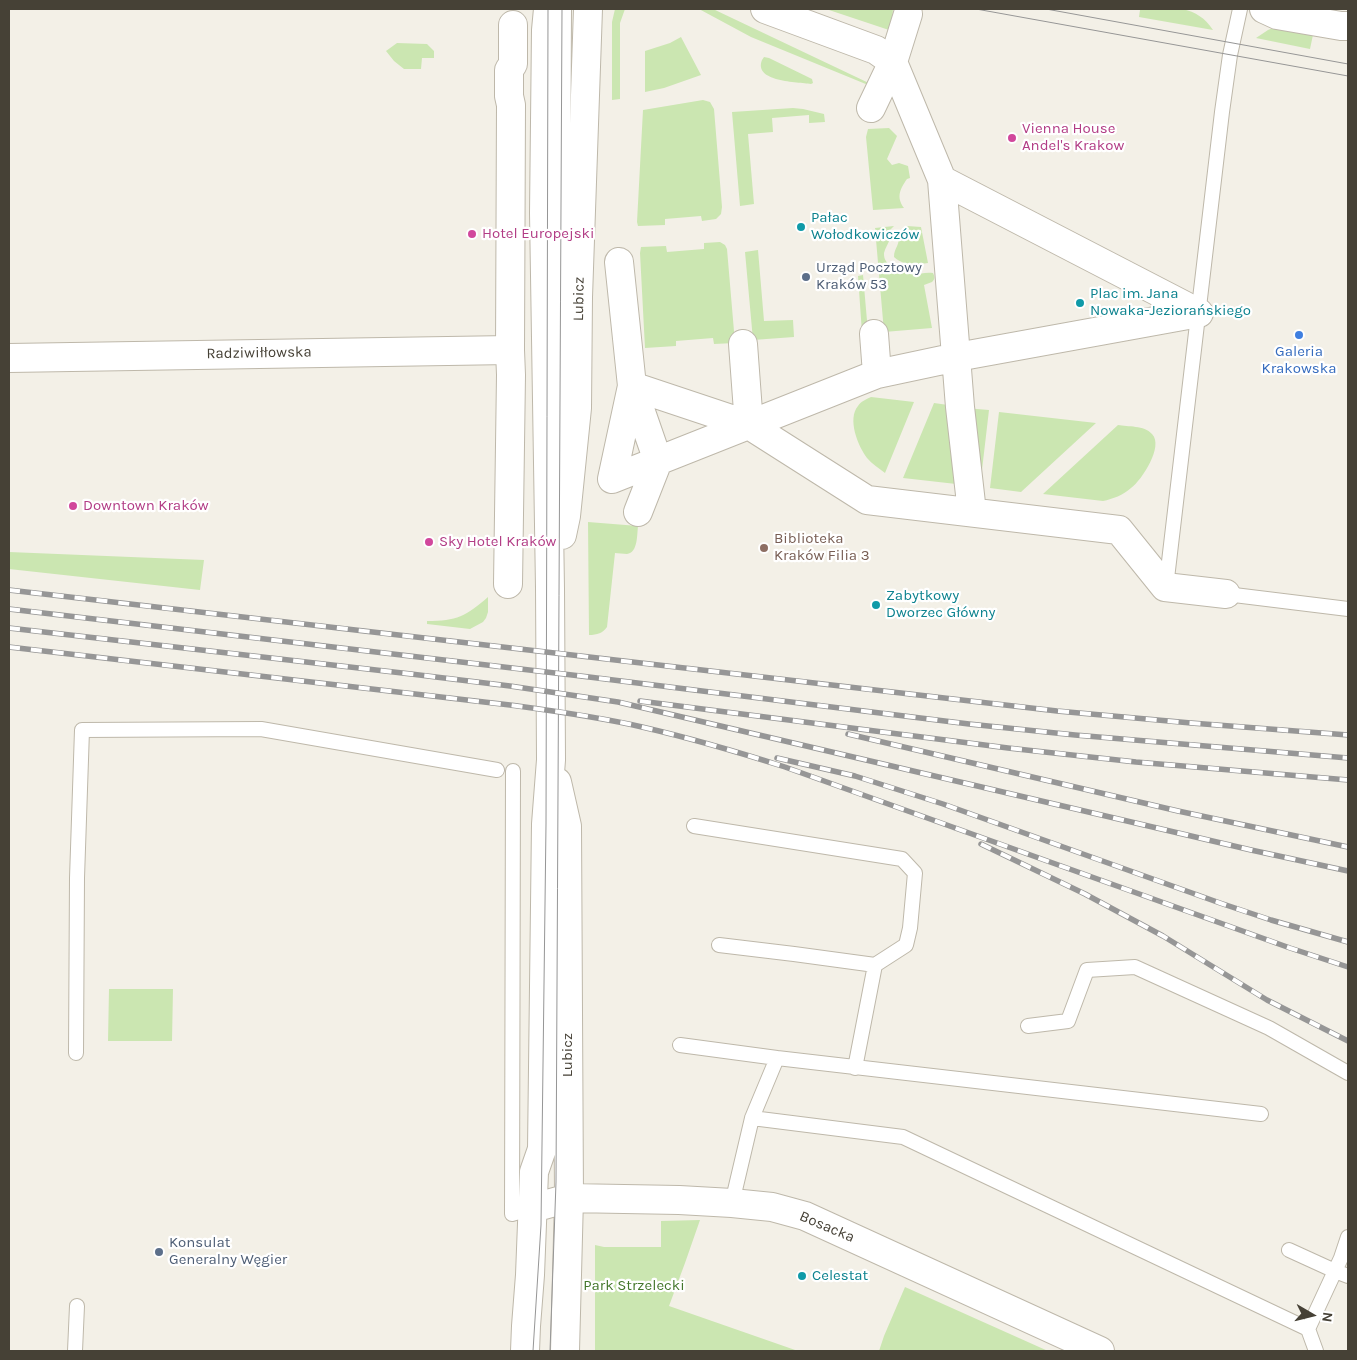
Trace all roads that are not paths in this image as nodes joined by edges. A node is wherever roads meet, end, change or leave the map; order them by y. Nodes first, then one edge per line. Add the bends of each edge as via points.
1 (548, 9) edge
2 (564, 9) edge
3 (588, 9) edge
4 (765, 9) edge
5 (1240, 9) edge
6 (1264, 9) edge
7 (908, 14) dead end
8 (513, 25) dead end
9 (1348, 26) edge
10 (893, 62) junction
11 (871, 108) dead end
12 (942, 180) junction
13 (619, 262) dead end
14 (1199, 313) junction
15 (874, 334) dead end
16 (743, 344) dead end
17 (510, 350) junction
18 (957, 357) junction
19 (9, 358) edge
20 (877, 374) junction
21 (632, 386) junction
22 (750, 425) junction
23 (658, 461) junction
24 (638, 512) dead end
25 (972, 512) junction
26 (562, 538) junction
27 (508, 584) dead end
28 (1166, 587) junction
29 (550, 588) junction
30 (1226, 594) joint
31 (1348, 609) edge
32 (551, 760) junction
33 (497, 770) dead end
34 (513, 771) dead end
35 (694, 826) dead end
36 (719, 945) dead end
37 (875, 965) junction
38 (1028, 1026) dead end
39 (680, 1045) dead end
40 (76, 1053) dead end
41 (777, 1058) junction
42 (855, 1068) junction
43 (1348, 1073) edge
44 (1261, 1114) dead end
45 (752, 1118) junction
46 (569, 1198) junction
47 (732, 1203) junction
48 (533, 1208) junction
49 (1348, 1237) edge
50 (1289, 1250) dead end
51 (1335, 1271) junction
52 (1348, 1276) edge
53 (77, 1306) dead end
54 (1308, 1328) junction
55 (75, 1351) edge
56 (525, 1351) edge
57 (565, 1351) edge
58 (1100, 1351) edge
59 (1316, 1351) edge

1 - 29 street, Lubicz via 544,213
2 - 26 lane
3 - 26 street, Lubicz via 577,408
4 - 10 street via 876,50
5 - 14 lane via 1222,112
6 - 9 street via 1277,15
7 - 10 street
8 - 17 street via 513,64 509,70
10 - 11 street
10 - 12 street
12 - 14 street
12 - 18 street
13 - 21 street
14 - 18 street
14 - 28 lane
15 - 20 street
16 - 22 street
17 - 19 street, Radziwiłłowska
17 - 27 street
18 - 20 street
18 - 25 street
20 - 22 street
21 - 22 street
21 - 23 street
21 - 23 street via 612,479
22 - 23 street
22 - 25 street via 866,500
23 - 24 street
25 - 28 street via 1120,530
26 - 29 street, Lubicz
28 - 30 street
29 - 32 street, Lubicz
30 - 31 lane
32 - 46 street, Lubicz via 568,826
32 - 48 street, Lubicz via 546,824 542,1149 534,1172
33 - 40 lane via 261,729 82,730
34 - 48 lane via 512,1214
35 - 37 lane via 902,859 915,873 906,945
36 - 37 lane
37 - 42 lane
38 - 43 lane via 1068,1021 1087,970 1135,967 1269,1028
39 - 41 lane
41 - 42 lane
41 - 45 lane
42 - 44 lane
45 - 47 lane
45 - 54 lane via 903,1137
46 - 47 street, Bosacka
46 - 48 street, Bosacka
46 - 57 street, Lubicz
47 - 58 street, Bosacka via 772,1207 805,1216
48 - 56 street, Lubicz
49 - 51 lane
50 - 51 lane
51 - 52 lane
51 - 54 lane
53 - 55 lane
54 - 59 lane

